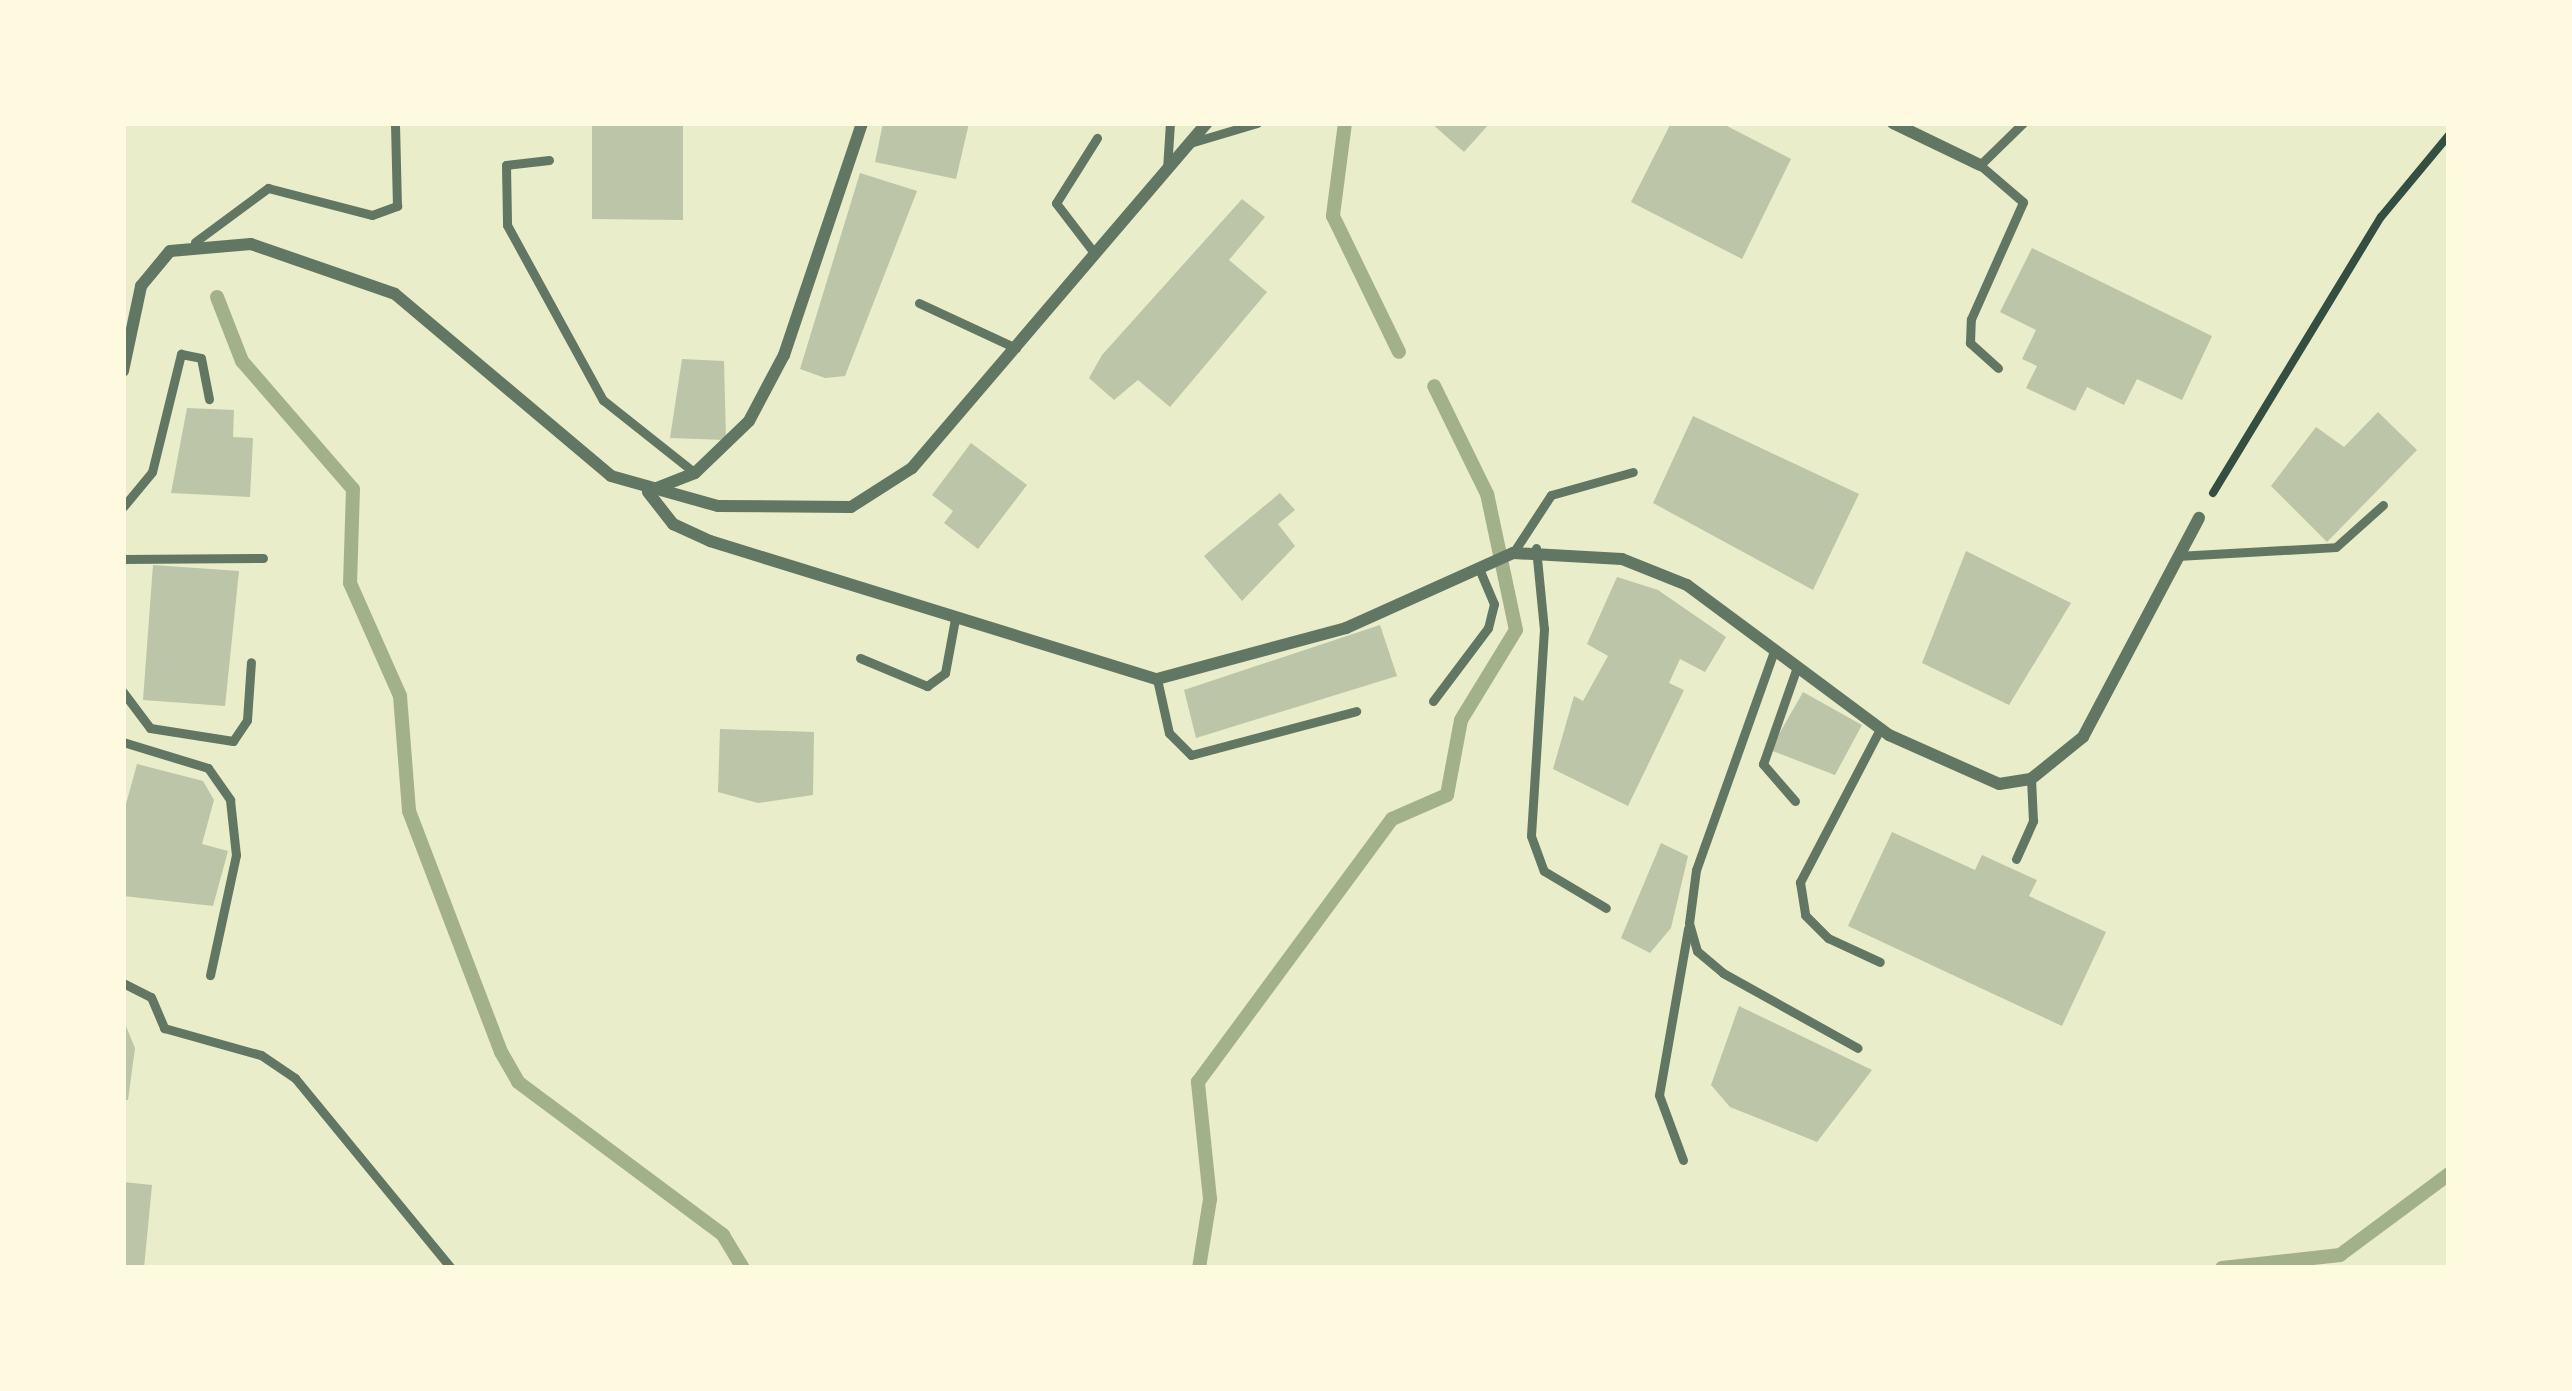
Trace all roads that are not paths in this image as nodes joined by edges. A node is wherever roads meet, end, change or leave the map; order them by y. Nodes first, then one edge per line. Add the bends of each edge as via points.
1 (394, 123) edge
2 (862, 123) edge
3 (1170, 123) edge
4 (1207, 123) edge
5 (1257, 123) edge
6 (1893, 123) edge
7 (2023, 123) edge
8 (1097, 138) dead end
9 (1190, 143) junction
10 (549, 160) dead end
11 (1980, 165) junction
12 (1167, 170) junction
13 (195, 242) junction
14 (1095, 254) junction
15 (919, 303) dead end
16 (125, 332) edge
17 (1016, 348) junction
18 (1998, 368) dead end
19 (123, 370) edge
20 (209, 399) dead end
21 (1633, 472) dead end
22 (695, 473) junction
23 (648, 492) junction
24 (2383, 505) dead end
25 (123, 507) edge
26 (2199, 518) road end
27 (1536, 548) junction
28 (1514, 553) junction
29 (2176, 556) junction
30 (263, 558) dead end
31 (123, 559) edge
32 (1485, 566) junction
33 (955, 619) junction
34 (1774, 651) junction
35 (860, 658) dead end
36 (251, 662) dead end
37 (1796, 670) junction
38 (1157, 680) junction
39 (123, 692) edge
40 (1433, 700) dead end
41 (1356, 710) dead end
42 (1880, 730) junction
43 (123, 742) edge
44 (2031, 778) junction
45 (1795, 801) dead end
46 (2016, 859) dead end
47 (1606, 908) dead end
48 (1689, 923) junction
49 (1880, 962) dead end
50 (210, 975) dead end
51 (123, 983) edge
52 (1858, 1048) dead end
53 (1683, 1160) dead end
54 (451, 1268) edge

1 - 13 lane via 397,206 372,215 268,188
2 - 22 street via 784,356 749,421
3 - 12 lane
4 - 9 street
5 - 9 lane
6 - 11 street
7 - 11 lane
8 - 14 lane via 1056,203
9 - 12 street
10 - 22 lane via 506,165 507,225 603,400
11 - 18 lane via 2023,202 1971,319 1970,343
12 - 14 street
13 - 16 street via 170,251 141,286
13 - 23 street via 314,260 395,294 572,448
14 - 17 street
15 - 17 lane
16 - 19 street
17 - 23 street via 912,468 851,507 803,513
20 - 25 lane via 201,358 181,354 152,472
21 - 28 lane via 1551,495
22 - 23 street
23 - 33 street via 673,524 710,541
24 - 29 lane via 2336,547
26 - 29 street
27 - 28 street
27 - 34 street via 1655,570
27 - 47 lane via 1544,629 1531,836 1544,871
28 - 32 street
29 - 44 street via 2099,714
30 - 31 lane
32 - 38 street via 1346,628
32 - 40 lane via 1494,604 1488,628
33 - 35 lane via 945,673 927,686
33 - 38 street
34 - 37 street
34 - 48 lane via 1696,870
36 - 39 lane via 247,720 233,741 150,728
37 - 42 street
37 - 45 lane via 1762,764
38 - 41 lane via 1169,733 1191,754
42 - 44 street via 1972,776
42 - 49 lane via 1800,882 1805,915 1828,938
43 - 50 lane via 208,768 230,800 236,855
44 - 46 lane via 2033,820
48 - 52 lane via 1697,951 1723,973
48 - 53 lane via 1658,1095
51 - 54 lane via 151,997 164,1028 261,1054 295,1078

